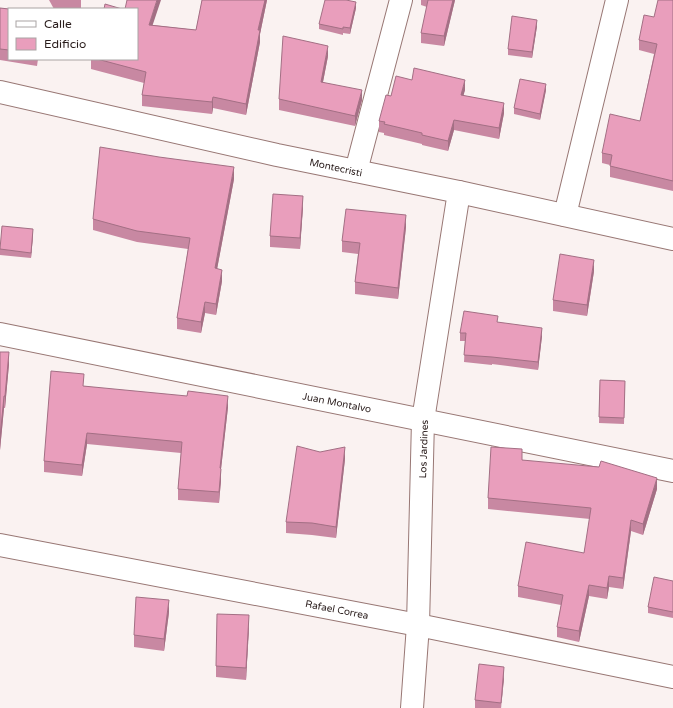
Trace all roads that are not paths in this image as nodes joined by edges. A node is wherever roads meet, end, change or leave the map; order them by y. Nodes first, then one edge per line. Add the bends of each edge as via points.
1 (401, 0) edge
2 (617, 0) edge
3 (0, 92) edge
4 (356, 171) junction
5 (459, 192) junction
6 (565, 215) junction
7 (673, 238) edge
8 (0, 334) edge
9 (423, 420) junction
10 (673, 471) edge
11 (0, 545) edge
12 (418, 625) junction
13 (673, 678) edge
14 (412, 708) edge

1 - 4 street
2 - 6 street
3 - 4 street, Montecristi
4 - 5 street, Montecristi
5 - 6 street, Montecristi
5 - 9 street, Los Jardines
6 - 7 street, Montecristi
8 - 9 street, Juan Montalvo
9 - 10 street, Juan Montalvo
9 - 12 street, Los Jardines
11 - 12 street, Rafael Correa
12 - 13 street, Rafael Correa
12 - 14 street, Los Jardines

